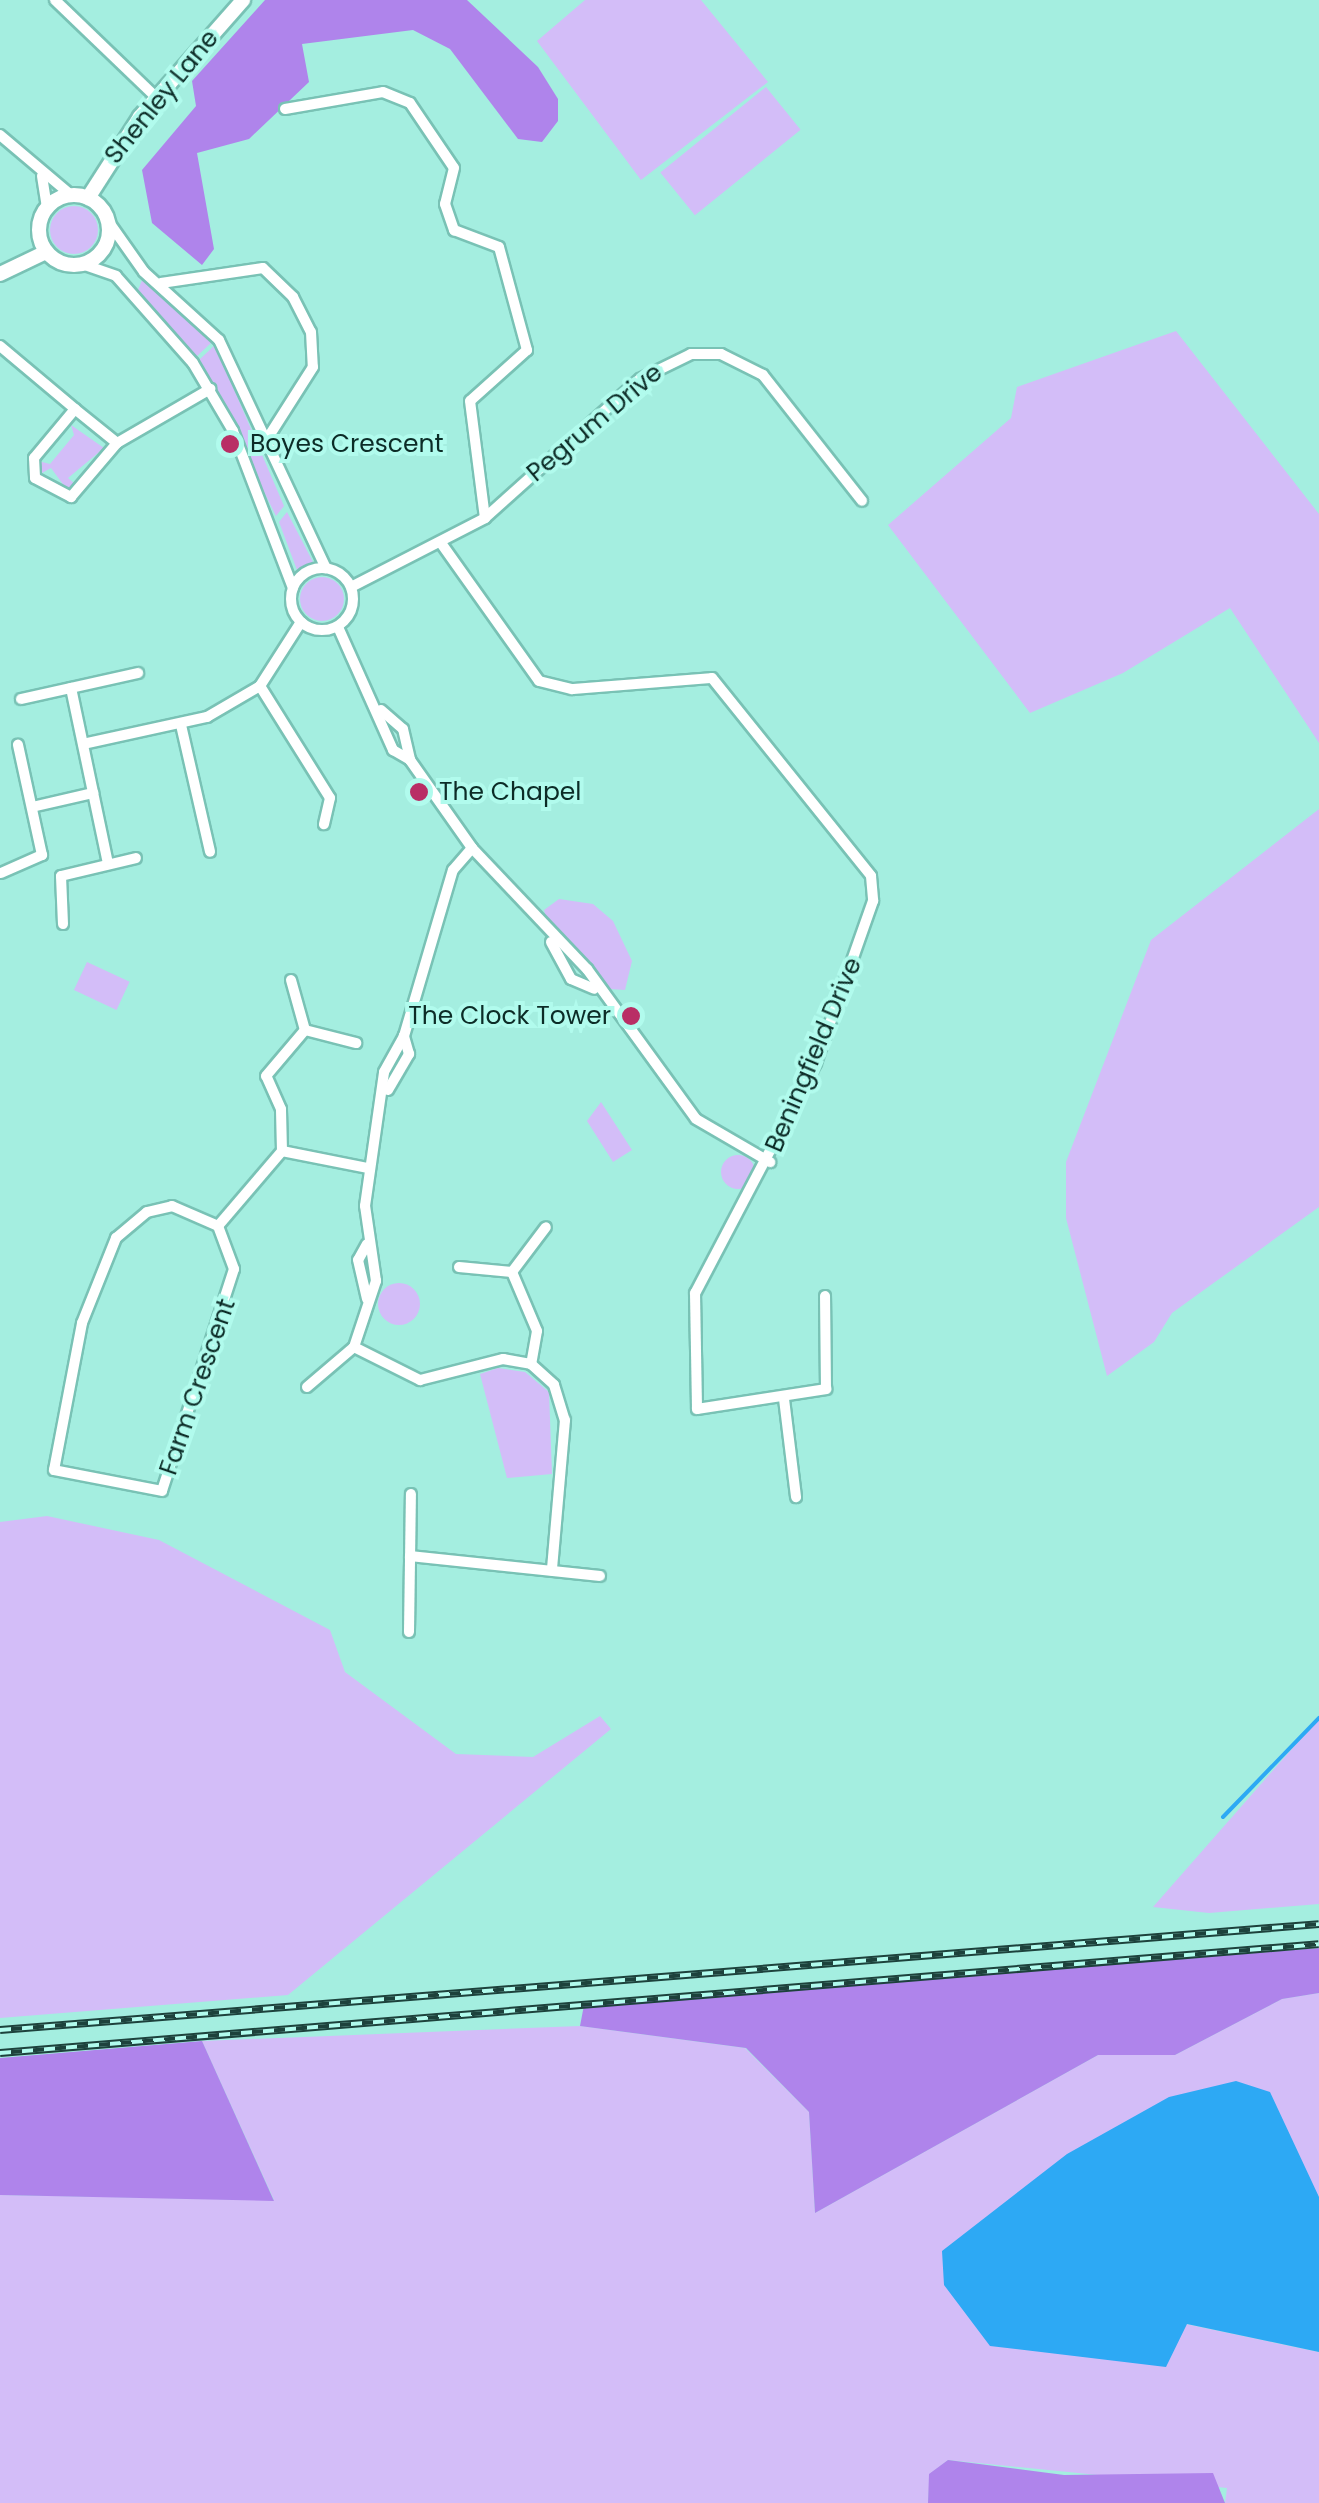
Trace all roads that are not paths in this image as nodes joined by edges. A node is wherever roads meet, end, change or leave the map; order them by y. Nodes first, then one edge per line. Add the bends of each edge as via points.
1 (55, 0) edge
2 (241, 1) edge
3 (157, 98) junction
4 (285, 109) dead end
5 (0, 135) edge
6 (42, 176) junction
7 (71, 195) junction
8 (88, 198) junction
9 (47, 208) junction
10 (108, 222) junction
11 (46, 252) junction
12 (82, 264) junction
13 (0, 274) edge
14 (161, 283) junction
15 (0, 346) edge
16 (210, 389) junction
17 (75, 410) junction
18 (116, 443) junction
19 (264, 444) junction
20 (862, 501) dead end
21 (485, 518) junction
22 (441, 542) junction
23 (326, 568) junction
24 (351, 587) junction
25 (293, 588) junction
26 (301, 622) junction
27 (338, 627) junction
28 (138, 674) dead end
29 (260, 686) junction
30 (71, 688) junction
31 (21, 699) dead end
32 (380, 710) junction
33 (181, 724) junction
34 (83, 744) junction
35 (18, 746) dead end
36 (410, 760) junction
37 (93, 793) junction
38 (32, 807) junction
39 (324, 824) dead end
40 (472, 848) junction
41 (210, 852) dead end
42 (136, 858) dead end
43 (108, 864) junction
44 (1, 873) edge
45 (63, 924) dead end
46 (551, 942) junction
47 (291, 980) dead end
48 (595, 990) junction
49 (305, 1030) junction
50 (404, 1036) junction
51 (356, 1043) dead end
52 (388, 1090) junction
53 (282, 1151) junction
54 (770, 1162) junction
55 (368, 1168) junction
56 (218, 1226) junction
57 (546, 1228) dead end
58 (366, 1244) junction
59 (459, 1267) dead end
60 (512, 1272) junction
61 (825, 1296) dead end
62 (367, 1299) junction
63 (354, 1347) junction
64 (531, 1364) junction
65 (307, 1387) dead end
66 (784, 1400) junction
67 (411, 1494) dead end
68 (796, 1497) dead end
69 (410, 1556) junction
70 (552, 1570) junction
71 (600, 1576) dead end
72 (410, 1632) dead end

1 - 3 street
2 - 3 main road, Shenley Lane
3 - 8 main road, Shenley Lane
4 - 21 street via 398,95 454,168 445,204 454,230 499,247 527,350 470,400
5 - 6 street
6 - 7 street
6 - 9 street
7 - 8 main road
7 - 9 main road
8 - 10 main road
9 - 11 main road via 38,233
10 - 12 main road via 106,244
10 - 14 street
11 - 12 main road
11 - 13 main road
12 - 16 street via 125,284
14 - 19 street via 220,340
14 - 19 street via 244,266 263,268 294,297 310,332 313,367
15 - 17 street
16 - 18 street
16 - 25 street
17 - 18 street
17 - 18 street via 34,458 35,478 71,498
19 - 23 street
20 - 21 street, Pegrum Drive via 763,375 705,352 640,379
21 - 22 street, Pegrum Drive
22 - 24 street, Pegrum Drive
22 - 54 street, Beningfield Drive via 539,681 572,690 712,678 871,876 873,901 842,1000
23 - 24 street
23 - 25 street
24 - 27 street via 353,605
25 - 26 street
26 - 27 street
26 - 29 street
27 - 32 street
28 - 30 street
29 - 33 street
29 - 39 street via 330,798
30 - 31 street
30 - 34 street
32 - 36 street via 403,729
32 - 36 street via 392,750
33 - 34 street
33 - 41 street
34 - 37 street
35 - 38 street
36 - 40 street
37 - 38 street
37 - 43 street
38 - 44 street via 40,861
40 - 46 street
40 - 50 street via 453,870
42 - 43 street
43 - 45 street via 61,876
46 - 48 street via 570,950
46 - 48 street via 571,978
47 - 49 street
48 - 54 street via 696,1119
49 - 51 street
49 - 53 street via 266,1076 281,1110
50 - 52 street via 392,1048
50 - 52 street via 409,1054
52 - 55 street
53 - 55 street
53 - 56 street
54 - 66 street, Beningfield Drive via 703,1270 690,1341 698,1410
55 - 58 street
56 - 56 street, Farm Crescent via 233,1284 162,1491 54,1470 82,1323 116,1238 147,1212 172,1206
57 - 60 street
58 - 62 street via 358,1260
58 - 62 street via 376,1260
59 - 60 street
60 - 64 street via 536,1331
61 - 66 street, Beningfield Drive via 826,1389
62 - 63 street
63 - 64 street via 420,1380 503,1359
63 - 65 street
64 - 70 street via 554,1385 565,1420
66 - 68 street
67 - 69 street
69 - 70 street
69 - 72 street
70 - 71 street

